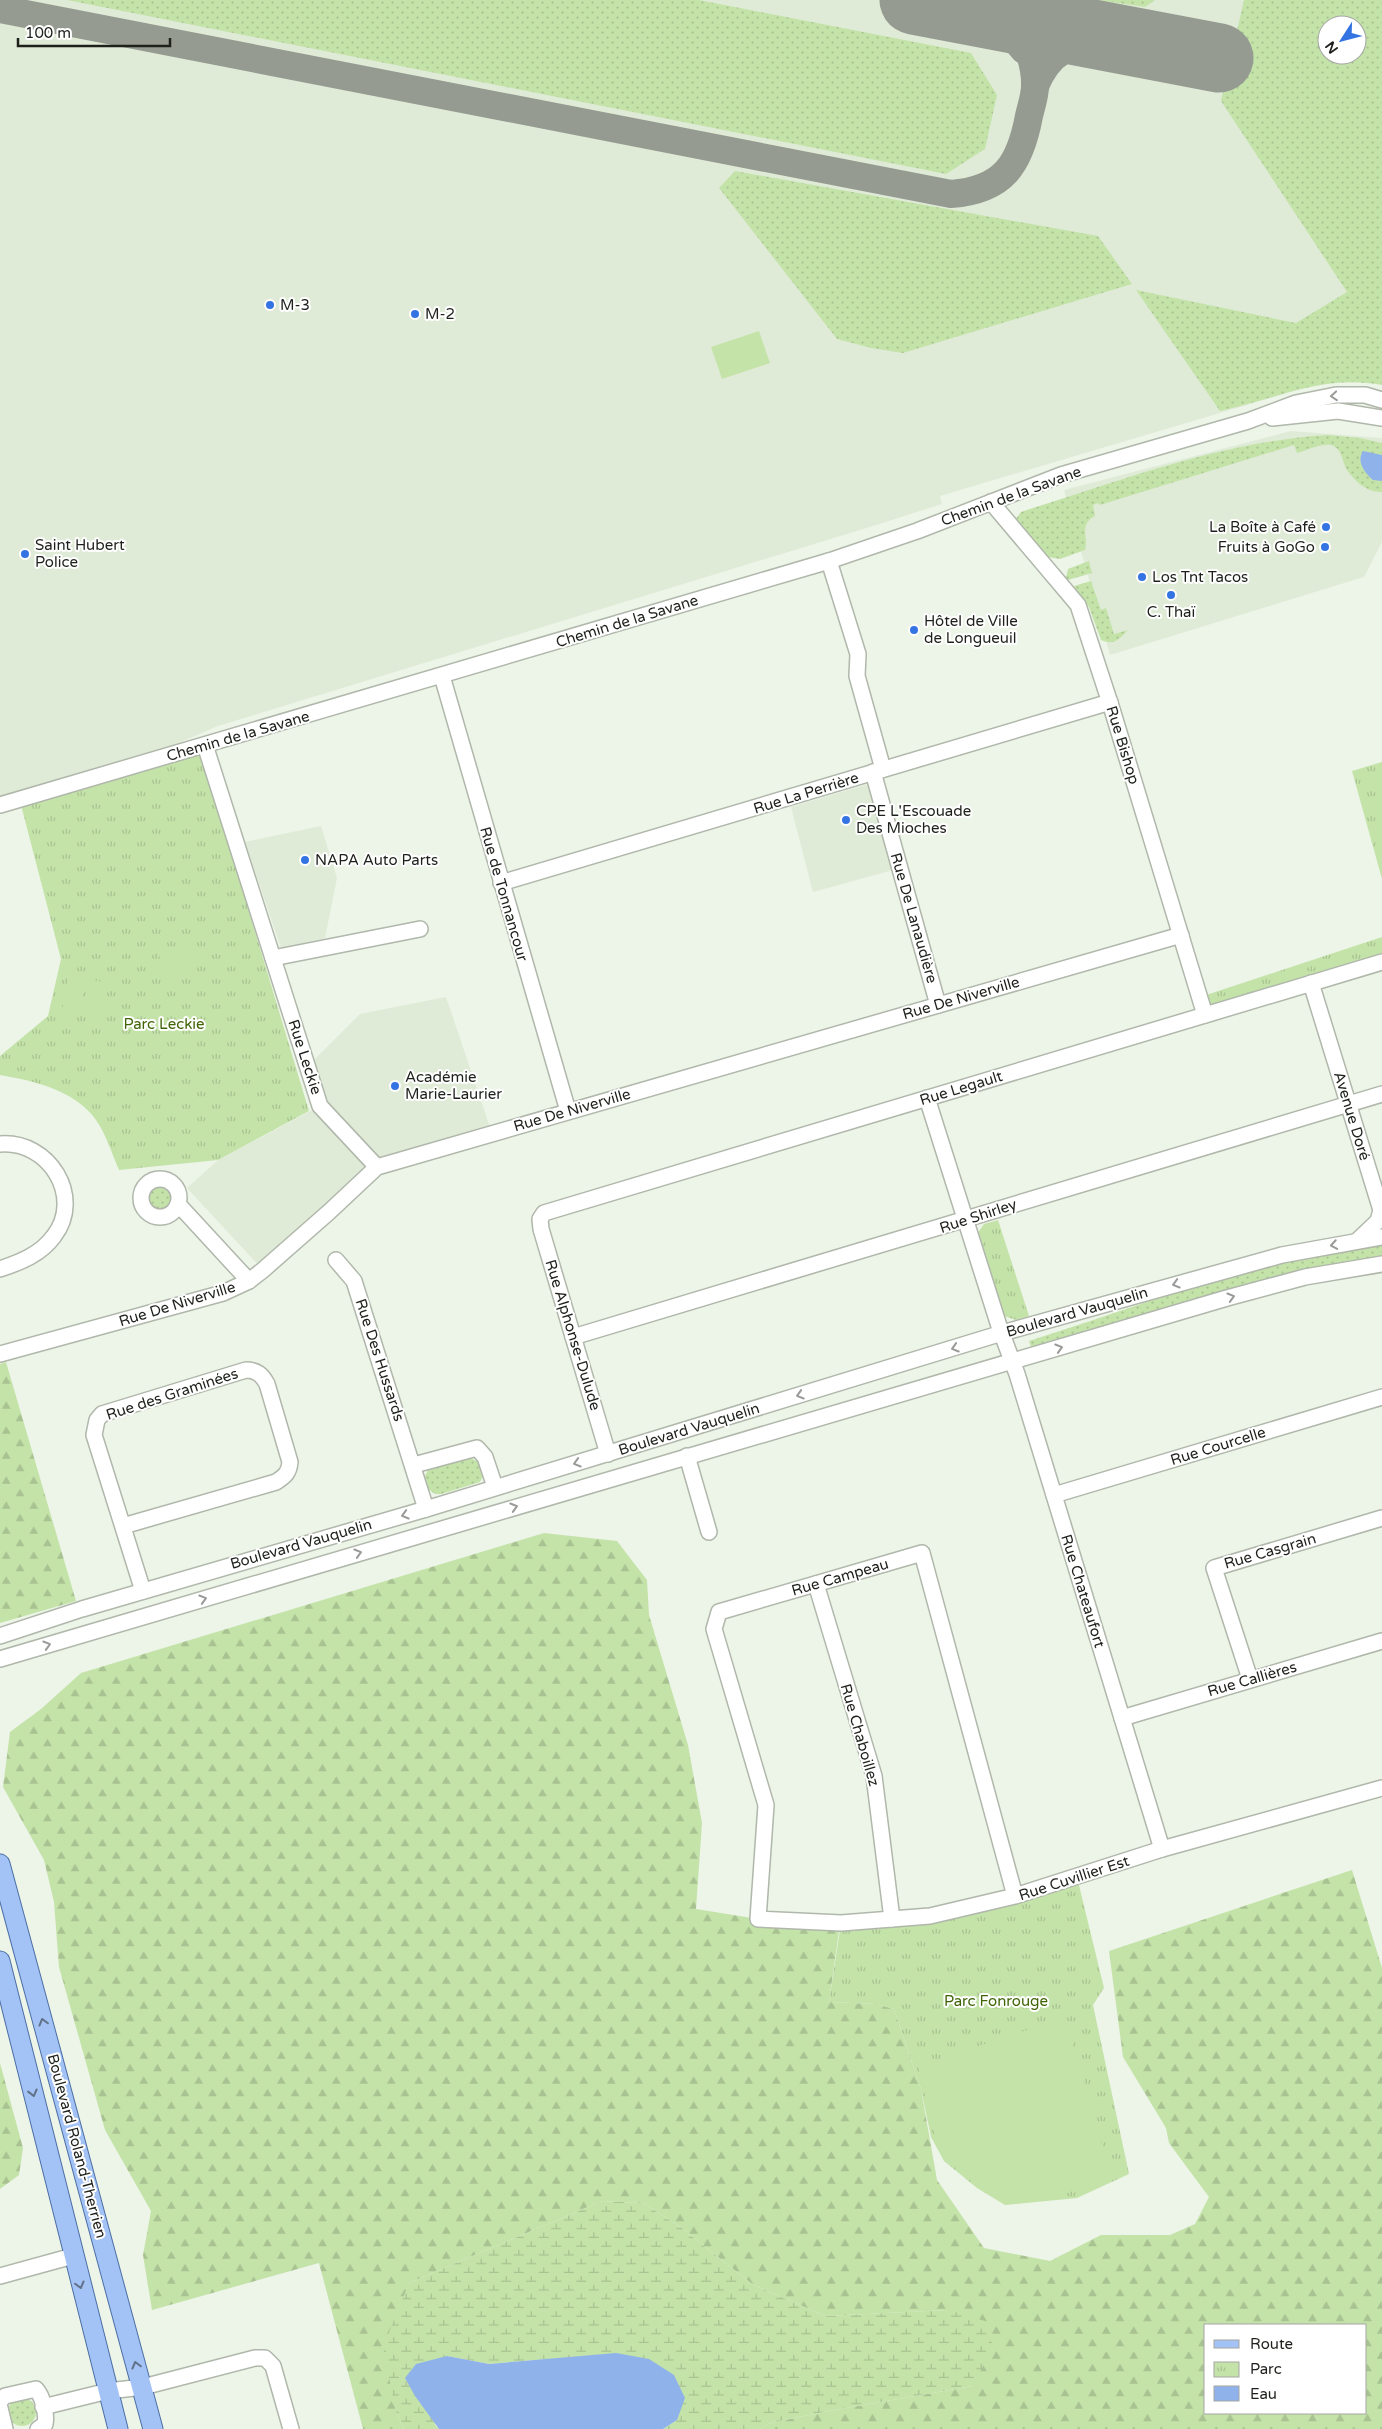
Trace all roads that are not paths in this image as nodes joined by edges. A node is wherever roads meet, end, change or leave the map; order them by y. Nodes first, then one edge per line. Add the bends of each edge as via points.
1 (1382, 400) edge
2 (1382, 418) edge
3 (1248, 421) junction
4 (991, 502) junction
5 (829, 561) junction
6 (442, 676) junction
7 (1110, 702) junction
8 (205, 745) junction
9 (878, 771) junction
10 (0, 805) edge
11 (501, 884) junction
12 (420, 929) dead end
13 (1181, 935) junction
14 (274, 958) junction
15 (1382, 962) edge
16 (1311, 983) junction
17 (938, 1005) junction
18 (1205, 1015) junction
19 (1382, 1094) edge
20 (926, 1098) junction
21 (1348, 1104) junction
22 (568, 1112) junction
23 (0, 1144) edge
24 (377, 1167) junction
25 (178, 1204) dead end
26 (542, 1216) joint
27 (966, 1220) junction
28 (1382, 1238) edge
29 (1357, 1241) junction
30 (336, 1260) dead end
31 (1382, 1264) edge
32 (0, 1269) edge
33 (249, 1281) junction
34 (1002, 1333) junction
35 (573, 1337) junction
36 (0, 1354) edge
37 (1012, 1363) junction
38 (1382, 1397) edge
39 (608, 1454) junction
40 (687, 1456) junction
41 (414, 1465) junction
42 (495, 1488) junction
43 (1054, 1495) junction
44 (426, 1509) junction
45 (1382, 1518) edge
46 (123, 1526) junction
47 (709, 1532) dead end
48 (816, 1584) junction
49 (143, 1591) junction
50 (0, 1636) edge
51 (1382, 1641) edge
52 (0, 1659) edge
53 (1250, 1679) junction
54 (1122, 1718) junction
55 (1382, 1788) edge
56 (1162, 1849) junction
57 (0, 1864) edge
58 (1015, 1896) junction
59 (758, 1919) joint
60 (892, 1919) junction
61 (0, 1961) edge
62 (73, 2256) junction
63 (0, 2276) edge
64 (142, 2387) junction
65 (108, 2391) junction
66 (0, 2401) edge
67 (43, 2407) junction
68 (0, 2408) edge
69 (6, 2429) edge
70 (38, 2429) edge
71 (118, 2429) edge
72 (153, 2429) edge
73 (291, 2429) edge

1 -> 3 street, Chemin de la Savane via 1365,395 1310,399
2 - 3 street, Chemin de la Savane via 1338,411
3 - 4 street, Chemin de la Savane via 1061,475
4 - 5 street, Chemin de la Savane
4 - 7 street, Rue Bishop via 1078,605
5 - 6 street, Chemin de la Savane
5 - 9 street, Rue De Lanaudière via 858,654 857,676
6 - 8 street, Chemin de la Savane
6 - 11 street, Rue de Tonnancour
7 - 9 street, Rue La Perrière
7 - 13 street, Rue Bishop
8 - 10 street, Chemin de la Savane
8 - 14 street, Rue Leckie
9 - 11 street, Rue La Perrière
9 - 17 street, Rue De Lanaudière
11 - 22 street, Rue de Tonnancour
12 - 14 street
13 - 17 street, Rue De Niverville
13 - 18 street, Rue Bishop
14 - 24 street, Rue Leckie via 320,1106
15 - 16 street, Rue Legault
16 - 18 street, Rue Legault
16 - 21 street, Avenue Doré
17 - 22 street, Rue De Niverville
18 - 20 street, Rue Legault
19 - 21 street, Rue Shirley
20 - 26 street, Rue Legault via 548,1210
20 - 27 street, Rue Chateaufort
21 - 27 street, Rue Shirley
21 - 29 street, Avenue Doré via 1381,1213 1378,1221
22 - 24 street, Rue De Niverville
23 - 32 street via 13,1143 40,1154 51,1164 64,1198 63,1220 43,1249
24 - 33 street, Rue De Niverville
25 - 33 street
26 - 35 street, Rue Alphonse-Dulude via 541,1229
27 - 34 street, Rue Chateaufort
27 - 35 street, Rue Shirley
28 - 29 street, Boulevard Vauquelin
29 -> 34 street, Boulevard Vauquelin via 1282,1254
30 - 41 street, Rue Des Hussards via 354,1281
37 -> 31 street, Boulevard Vauquelin via 1266,1287
33 - 36 street, Rue De Niverville via 223,1293
34 - 37 street, Rue Chateaufort
34 -> 39 street, Boulevard Vauquelin
35 - 39 street, Rue Alphonse-Dulude
37 - 40 street, Boulevard Vauquelin
37 - 43 street, Rue Chateaufort
38 - 43 street, Rue Courcelle
39 -> 42 street, Boulevard Vauquelin
40 - 47 street, Boulevard Vauquelin
52 -> 40 street, Boulevard Vauquelin
41 - 42 street via 476,1448 485,1457
41 - 44 street, Rue Des Hussards
42 - 44 street, Boulevard Vauquelin
43 - 54 street, Rue Chateaufort
44 -> 49 street, Boulevard Vauquelin
45 - 53 street, Rue Casgrain via 1214,1568
46 - 46 street, Rue des Graminées via 94,1435 97,1420 102,1414 246,1370 262,1376 290,1462 289,1472 276,1482
46 - 49 street, Rue des Graminées
48 - 58 street, Rue Campeau via 922,1554
48 - 59 street, Rue Campeau via 719,1612 714,1629 766,1805
48 - 60 street, Rue Chaboillez via 874,1776
49 - 50 street, Boulevard Vauquelin
51 - 53 street, Rue Callières
53 - 54 street, Rue Callières
54 - 56 street, Rue Chateaufort
55 - 56 street, Rue Cuvillier Est
56 - 58 street, Rue Cuvillier Est
64 -> 57 main road, Boulevard Roland-Therrien
58 - 60 street, Rue Cuvillier Est via 930,1916
59 - 60 street, Rue Cuvillier Est via 841,1923
61 -> 62 main road, Boulevard Roland-Therrien
62 - 63 street
62 -> 65 main road, Boulevard Roland-Therrien
64 - 65 street
64 - 72 main road, Boulevard Roland-Therrien
64 - 73 street via 265,2358 273,2366
65 - 67 street
65 - 71 main road, Boulevard Roland-Therrien
66 - 67 street via 5,2396 36,2389
67 - 70 street via 45,2424
68 - 69 street

